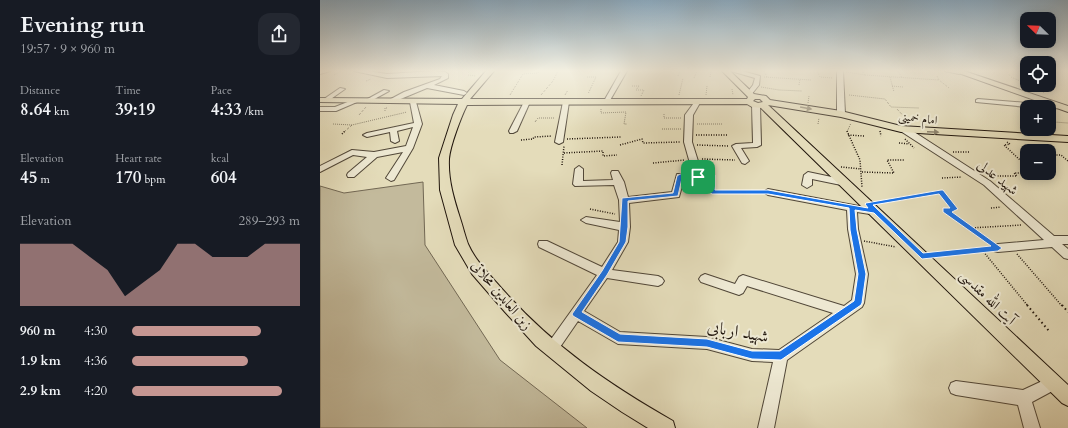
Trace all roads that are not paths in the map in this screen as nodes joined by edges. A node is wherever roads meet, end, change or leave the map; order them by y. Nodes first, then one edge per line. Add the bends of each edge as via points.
1 (337, 91) edge
2 (414, 91) edge
3 (443, 91) edge
4 (473, 91) edge
5 (611, 91) edge
6 (746, 91) edge
7 (756, 91) edge
8 (841, 91) edge
9 (1014, 91) edge
10 (386, 92) dead end
11 (466, 99) junction
12 (323, 100) edge
13 (355, 101) junction
14 (368, 101) junction
15 (391, 101) junction
16 (604, 101) junction
17 (702, 101) junction
18 (756, 101) junction
19 (530, 102) junction
20 (566, 102) junction
21 (978, 102) dead end
22 (414, 106) junction
23 (320, 109) edge
24 (1065, 109) edge
25 (841, 114) junction
26 (418, 124) junction
27 (393, 129) junction
28 (905, 130) junction
29 (513, 131) dead end
30 (367, 135) dead end
31 (1068, 139) edge
32 (559, 140) road end
33 (395, 142) dead end
34 (409, 148) junction
35 (374, 155) junction
36 (745, 160) road end
37 (320, 169) edge
38 (579, 169) dead end
39 (350, 175) dead end
40 (391, 178) dead end
41 (846, 183) junction
42 (807, 185) dead end
43 (768, 192) road end
44 (624, 200) junction
45 (864, 205) junction
46 (588, 215) road end
47 (625, 221) junction
48 (1068, 240) edge
49 (1051, 242) junction
50 (543, 244) dead end
51 (998, 248) road end
52 (1068, 256) edge
53 (604, 273) junction
54 (705, 278) dead end
55 (658, 281) dead end
56 (844, 311) junction
57 (576, 314) junction
58 (551, 349) junction
59 (781, 356) junction
60 (1053, 383) junction
61 (956, 388) dead end
62 (1068, 397) edge
63 (1024, 398) junction
64 (666, 428) edge
65 (766, 428) edge
66 (1032, 428) edge

1 - 12 street
2 - 15 street
3 - 11 street
4 - 11 main road, زین العابدین محلاتی
5 - 16 street
6 - 18 main road, آیت الله مقدسی
7 - 18 street
8 - 25 street
9 - 24 main road
10 - 14 street
11 - 19 main road, امام خمینی
11 - 22 main road, امام خمینی
11 - 58 main road, زین العابدین محلاتی via 456,116 444,158 446,190 462,245 477,270
12 - 13 main road, امام خمینی
13 - 14 main road, امام خمینی
13 - 23 street via 336,109
14 - 15 main road, امام خمینی
15 - 22 main road, امام خمینی
16 - 17 main road, امام خمینی
16 - 20 main road, امام خمینی
17 - 18 main road, امام خمینی
17 - 44 street via 689,115 689,132 698,177 680,176 676,195
18 -> 25 main road, امام خمینی
18 - 36 street via 757,146 736,146
18 - 41 main road, آیت الله مقدسی
19 - 20 main road, امام خمینی
19 - 29 street
20 - 32 street
21 - 24 street
22 - 26 street
25 - 28 main road, امام خمینی
26 - 27 street
26 - 34 street
27 - 30 street
27 - 33 street
28 -> 31 main road, امام خمینی
28 - 49 street, شهید عدلی via 977,176
34 - 35 street
34 - 40 street
35 - 37 street via 352,152
35 - 39 street
38 - 44 street via 578,184 617,177
41 - 42 street via 808,175
41 - 45 main road, آیت الله مقدسی
43 - 45 street
44 - 47 street
45 - 56 street, شهید اربابی via 856,240 862,274 858,303
45 - 60 main road, آیت الله مقدسی via 922,256
46 - 47 street
47 - 53 street via 623,242
48 - 49 street
49 - 51 street
49 - 52 street, شهید عدلی
50 - 53 street
53 - 55 street
53 - 57 street
54 - 56 street via 739,290 743,280
56 - 59 street, شهید اربابی
57 - 58 street
57 - 59 street, شهید اربابی via 618,338 707,343 752,355
58 - 64 main road, زین العابدین محلاتی via 622,401
59 - 65 street
60 - 62 main road, آیت الله مقدسی
60 - 63 street
61 - 63 street
63 - 66 street

